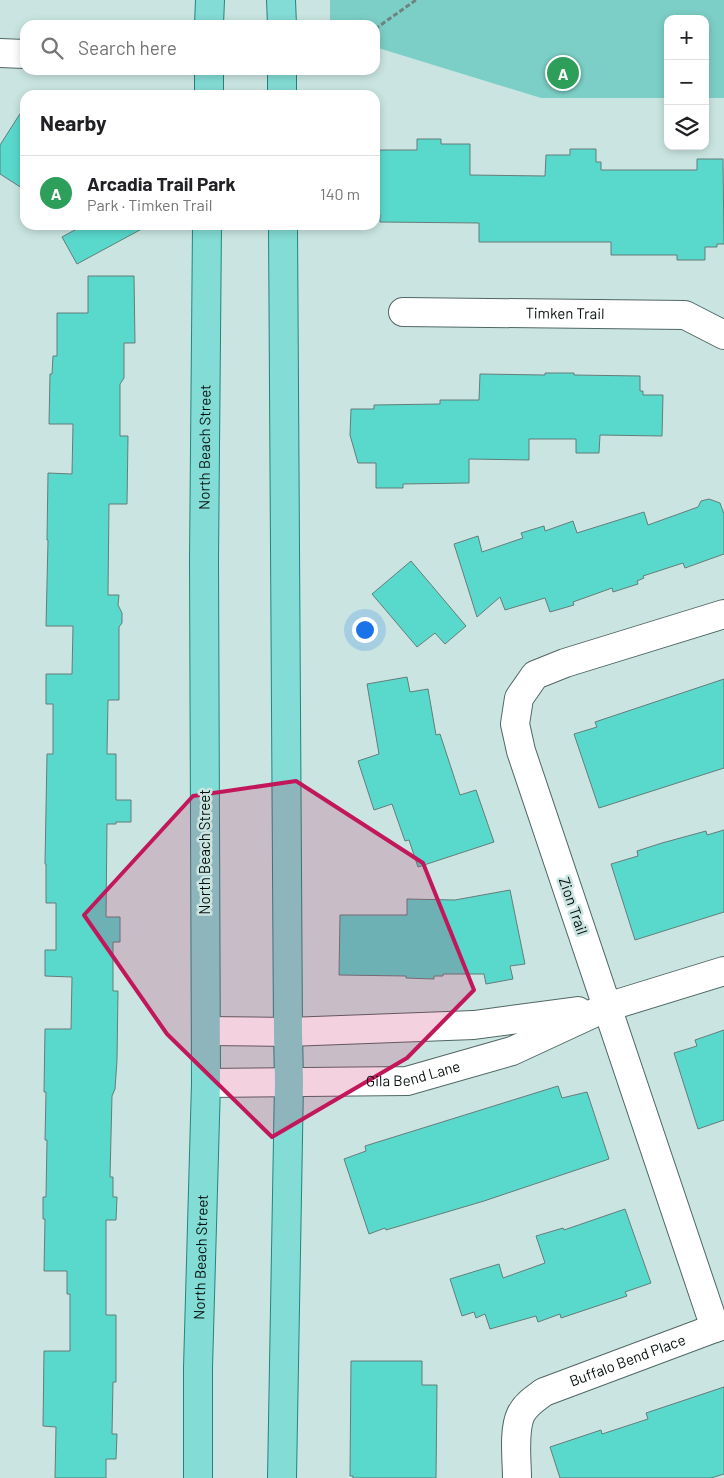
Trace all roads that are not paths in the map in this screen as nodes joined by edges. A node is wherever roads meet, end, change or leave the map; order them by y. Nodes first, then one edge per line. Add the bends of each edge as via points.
1 (210, 0) edge
2 (281, 0) edge
3 (209, 20) edge
4 (282, 20) edge
5 (0, 53) edge
6 (20, 54) edge
7 (209, 75) edge
8 (282, 75) edge
9 (209, 90) edge
10 (282, 90) edge
11 (207, 230) edge
12 (283, 230) edge
13 (403, 312) dead end
14 (724, 335) edge
15 (724, 614) edge
16 (724, 971) edge
17 (607, 1007) junction
18 (206, 1031) junction
19 (288, 1032) junction
20 (289, 1082) junction
21 (206, 1083) junction
22 (719, 1326) edge
23 (198, 1478) edge
24 (282, 1478) edge
25 (517, 1478) edge

1 - 3 main road
2 - 4 main road
5 - 6 street
7 - 9 main road
8 - 10 main road
11 - 18 main road, North Beach Street via 204,550
12 - 19 main road
13 - 14 street, Timken Trail via 685,316
15 - 17 street, Zion Trail via 535,675 519,698 515,724 521,751
16 - 17 street, Gila Bend Lane
17 - 19 street, Gila Bend Lane via 474,1026
17 - 20 street, Gila Bend Lane via 512,1051 407,1081
17 - 22 street, Zion Trail
18 - 19 street, Gila Bend Lane
18 - 21 main road, North Beach Street
19 - 20 main road
20 - 21 street, Gila Bend Lane
20 - 24 main road
21 - 23 main road, North Beach Street
22 - 25 street, Buffalo Bend Place via 544,1392 532,1400 521,1414 517,1430

